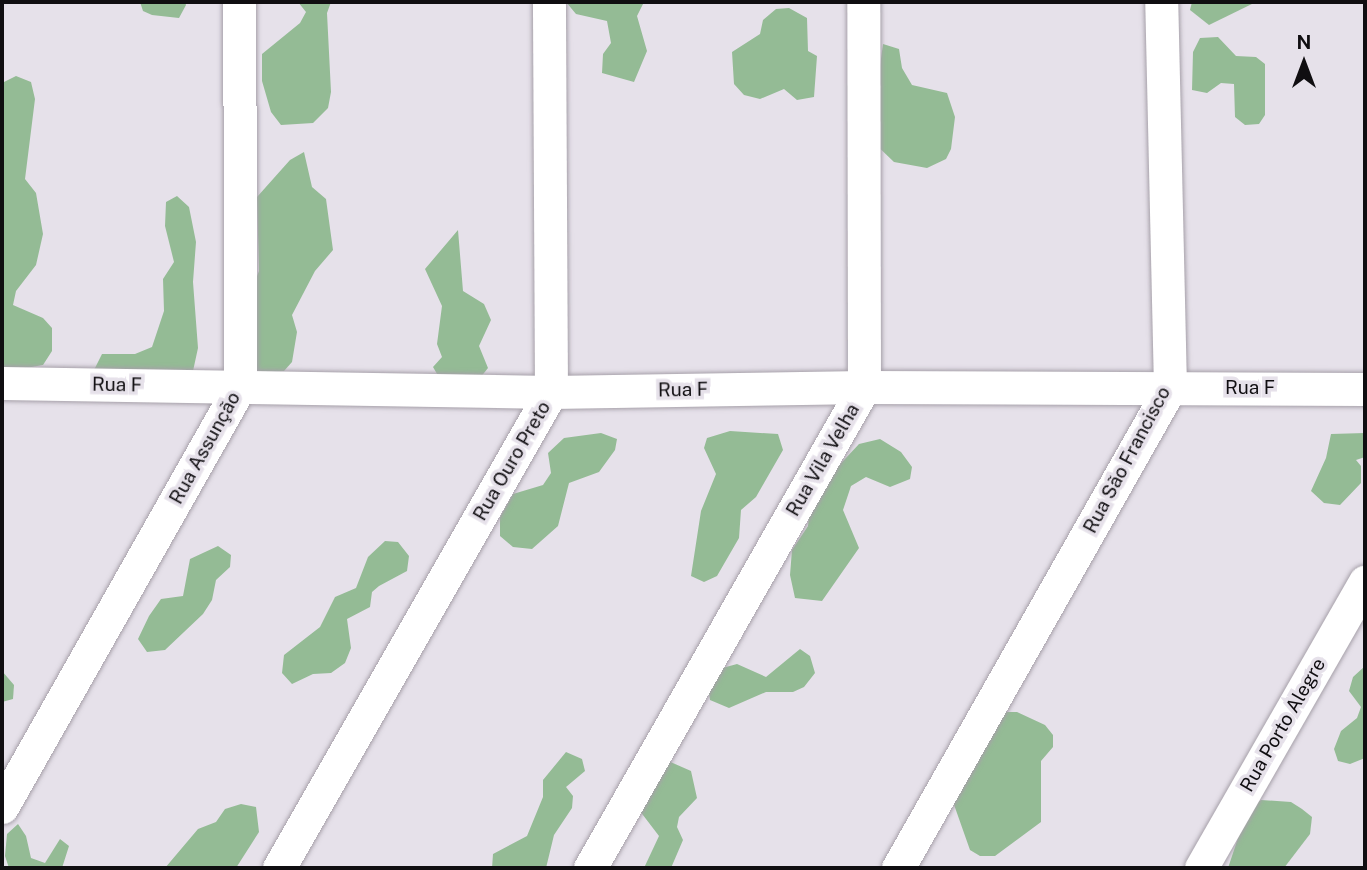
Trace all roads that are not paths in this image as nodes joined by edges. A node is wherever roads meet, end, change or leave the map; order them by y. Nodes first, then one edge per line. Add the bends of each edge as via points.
1 (239, 2) edge
2 (549, 2) edge
3 (863, 2) edge
4 (1161, 2) edge
5 (2, 383) edge
6 (240, 387) junction
7 (864, 387) junction
8 (1170, 388) junction
9 (1365, 389) edge
10 (551, 392) junction
11 (1365, 582) edge
12 (2, 807) edge
13 (279, 868) edge
14 (590, 868) edge
15 (898, 868) edge
16 (1201, 868) edge

1 - 6 street, Rua Assunção
2 - 10 street, Rua Ouro Preto
3 - 7 street, Rua Vila Velha
4 - 8 street, Rua São Francisco
5 - 6 street, Rua F
6 - 10 street, Rua F
6 - 12 street, Rua Assunção
7 - 8 street, Rua F
7 - 10 street, Rua F
7 - 14 street, Rua Vila Velha
8 - 9 street, Rua F
8 - 15 street, Rua São Francisco
10 - 13 street, Rua Ouro Preto
11 - 16 street, Rua Porto Alegre

